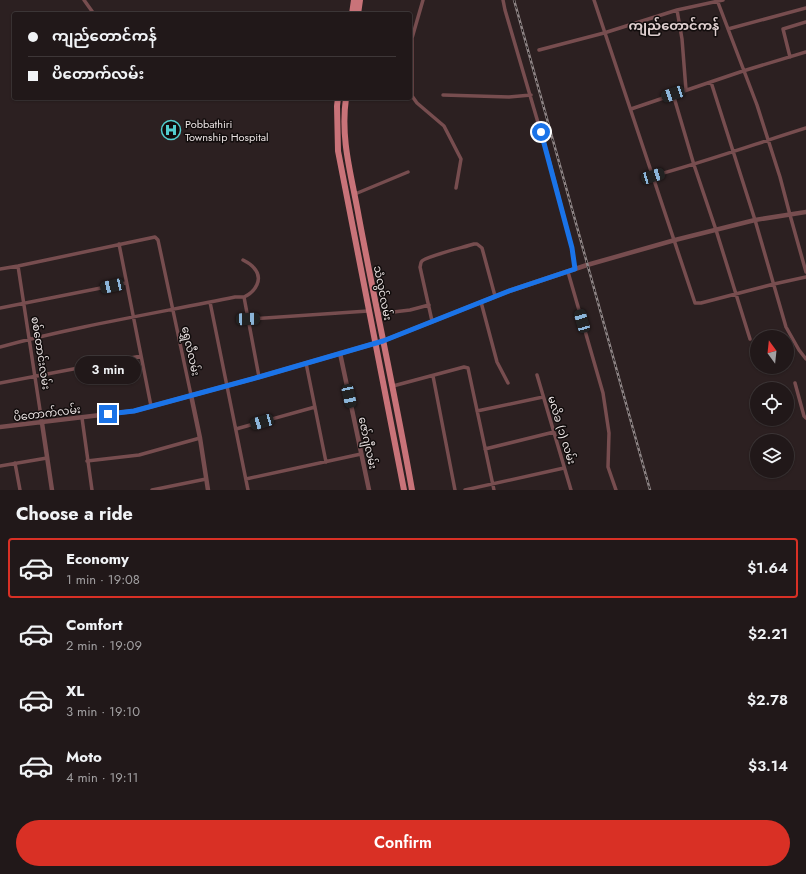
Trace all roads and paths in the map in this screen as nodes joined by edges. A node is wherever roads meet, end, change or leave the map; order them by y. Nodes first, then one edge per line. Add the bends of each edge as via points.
1 (84, 0) edge
2 (354, 0) edge
3 (360, 0) edge
4 (423, 0) edge
5 (503, 0) edge
6 (594, 0) edge
7 (724, 0) edge
8 (717, 1) edge
9 (806, 8) edge
10 (677, 10) junction
11 (93, 12) edge
12 (352, 12) edge
13 (358, 12) edge
14 (806, 22) edge
15 (728, 29) junction
16 (604, 33) junction
17 (539, 50) dead end
18 (806, 52) edge
19 (790, 57) junction
20 (743, 71) junction
21 (711, 82) junction
22 (686, 90) junction
23 (673, 94) junction
24 (443, 95) dead end
25 (531, 95) junction
26 (338, 100) edge
27 (346, 100) edge
28 (631, 109) junction
29 (806, 128) edge
30 (768, 140) junction
31 (733, 151) junction
32 (694, 165) junction
33 (408, 172) dead end
34 (653, 176) junction
35 (456, 188) dead end
36 (355, 194) junction
37 (806, 212) edge
38 (790, 215) junction
39 (755, 220) junction
40 (716, 230) junction
41 (675, 240) junction
42 (119, 244) junction
43 (243, 260) dead end
44 (18, 266) junction
45 (0, 269) edge
46 (575, 269) junction
47 (568, 272) junction
48 (806, 272) edge
49 (806, 277) edge
50 (126, 283) junction
51 (774, 284) junction
52 (735, 294) junction
53 (495, 296) junction
54 (244, 297) junction
55 (210, 302) junction
56 (481, 302) junction
57 (24, 304) junction
58 (429, 305) junction
59 (0, 308) edge
60 (172, 308) junction
61 (368, 311) junction
62 (377, 314) junction
63 (133, 316) junction
64 (248, 319) junction
65 (432, 321) junction
66 (29, 339) junction
67 (750, 339) dead end
68 (383, 341) junction
69 (375, 343) junction
70 (0, 347) edge
71 (340, 353) junction
72 (141, 356) junction
73 (806, 359) edge
74 (306, 363) junction
75 (537, 375) dead end
76 (433, 376) junction
77 (35, 377) junction
78 (259, 377) junction
79 (508, 383) dead end
80 (795, 383) dead end
81 (0, 384) edge
82 (228, 385) junction
83 (393, 386) junction
84 (190, 395) junction
85 (543, 397) junction
86 (151, 406) junction
87 (315, 407) junction
88 (477, 411) junction
89 (82, 418) junction
90 (806, 418) edge
91 (42, 423) junction
92 (0, 427) edge
93 (236, 429) junction
94 (554, 432) junction
95 (200, 438) junction
96 (485, 449) junction
97 (361, 454) junction
98 (47, 458) junction
99 (88, 460) junction
100 (326, 462) junction
101 (15, 463) junction
102 (0, 466) edge
103 (564, 468) junction
104 (246, 478) junction
105 (206, 479) junction
106 (492, 484) junction
107 (20, 490) edge
108 (52, 490) edge
109 (92, 490) edge
110 (152, 490) edge
111 (208, 490) edge
112 (248, 490) edge
113 (369, 490) edge
114 (404, 490) edge
115 (412, 490) edge
116 (455, 490) edge
117 (465, 490) edge
118 (494, 490) edge
119 (571, 490) edge
120 (616, 490) edge

1 - 11 street
2 - 12 main road
3 - 13 main road
4 - 35 street via 412,38 412,96 444,126 461,159
5 - 25 street
6 - 16 street
7 - 8 street
8 - 10 street
8 - 15 street
9 - 15 street
10 - 16 street
10 - 22 street
14 - 19 street via 783,29
15 - 20 street
16 - 17 street
16 - 28 street
18 - 19 street
19 - 20 street
20 - 21 street
20 - 30 street
21 - 22 street
21 - 31 street
22 - 23 street
23 - 28 street
23 - 32 street
24 - 25 street
25 - 46 street via 571,242
26 - 61 main road, သံလွင်လမ်း via 338,151
27 - 36 main road, သံလွင်လမ်း via 346,150
28 - 34 street
29 - 30 street
30 - 31 street
30 - 38 street
31 - 32 street
31 - 39 street
32 - 34 street
32 - 40 street
33 - 36 street
34 - 41 street
36 - 62 main road, သံလွင်လမ်း
37 - 38 street, ပိတောက်လမ်း
38 - 39 street, ပိတောက်လမ်း
38 - 48 street
39 - 40 street, ပိတောက်လမ်း
39 - 51 street
40 - 41 street, ပိတောက်လမ်း
40 - 52 street
41 - 46 street, ပိတောက်လမ်း
41 - 52 street via 695,303
42 - 44 street
42 - 50 street
42 - 60 street, ရွှေလီလမ်း via 157,238
43 - 54 street via 255,268 258,277 255,289
44 - 45 street
44 - 57 street, စစ်တောင်းလမ်း
46 - 47 street, ပိတောက်လမ်း
47 - 53 street, ပိတောက်လမ်း
47 - 120 street via 603,393 610,445 608,467
49 - 51 street
50 - 57 street
50 - 63 street
51 - 52 street
51 - 73 street via 786,327
52 - 67 street
53 - 56 street, ပိတောက်လမ်း
53 - 58 street via 482,248 474,244 423,260 420,267
54 - 55 street
54 - 64 street
55 - 60 street
55 - 82 street
56 - 65 street, ပိတောက်လမ်း
56 - 79 street via 496,362
57 - 59 street
57 - 66 street, စစ်တောင်းလမ်း
58 - 62 street
58 - 65 street
60 - 63 street
60 - 84 street, ရွှေလီလမ်း
61 - 64 street
61 - 69 main road, သံလွင်လမ်း
62 - 68 main road, သံလွင်လမ်း
63 - 66 street
63 - 72 street
64 - 78 street
65 - 68 street, ပိတောက်လမ်း
66 - 70 street
66 - 77 street, စစ်တောင်းလမ်း
68 - 69 street, ပိတောက်လမ်း
68 - 83 main road, သံလွင်လမ်း
69 - 71 street, ပိတောက်လမ်း
69 - 114 main road, သံလွင်လမ်း
71 - 74 street, ပိတောက်လမ်း
71 - 97 street, ဇော်ဂျီလမ်း
72 - 77 street
72 - 86 street
74 - 78 street, ပိတောက်လမ်း
74 - 87 street
75 - 85 street, မလိခ (၁) လမ်း
76 - 83 street
76 - 88 street via 468,368
76 - 116 street
77 - 81 street
77 - 91 street, စစ်တောင်းလမ်း
78 - 82 street, ပိတောက်လမ်း
80 - 90 street
82 - 84 street, ပိတောက်လမ်း
82 - 93 street
83 - 115 main road, သံလွင်လမ်း
84 - 86 street, ပိတောက်လမ်း
84 - 95 street, ရွှေလီလမ်း
85 - 88 street
85 - 94 street, မလိခ (၁) လမ်း
86 - 89 street, ပိတောက်လမ်း via 134,411
87 - 93 street
87 - 100 street
88 - 96 street
89 - 91 street, ပိတောက်လမ်း
89 - 99 street
91 - 92 street, ပိတောက်လမ်း
91 - 98 street, စစ်တောင်းလမ်း
93 - 104 street
94 - 96 street
94 - 103 street, မလိခ (၁) လမ်း
95 - 99 street via 139,455
95 - 105 street, ရွှေလီလမ်း
96 - 106 street
97 - 100 street
97 - 113 street, ဇော်ဂျီလမ်း
98 - 101 street
98 - 108 street, စစ်တောင်းလမ်း
99 - 109 street
100 - 104 street
101 - 102 street
101 - 107 street
103 - 106 street
103 - 119 street, မလိခ (၁) လမ်း
104 - 112 street
105 - 110 street
105 - 111 street, ရွှေလီလမ်း
106 - 117 street
106 - 118 street

